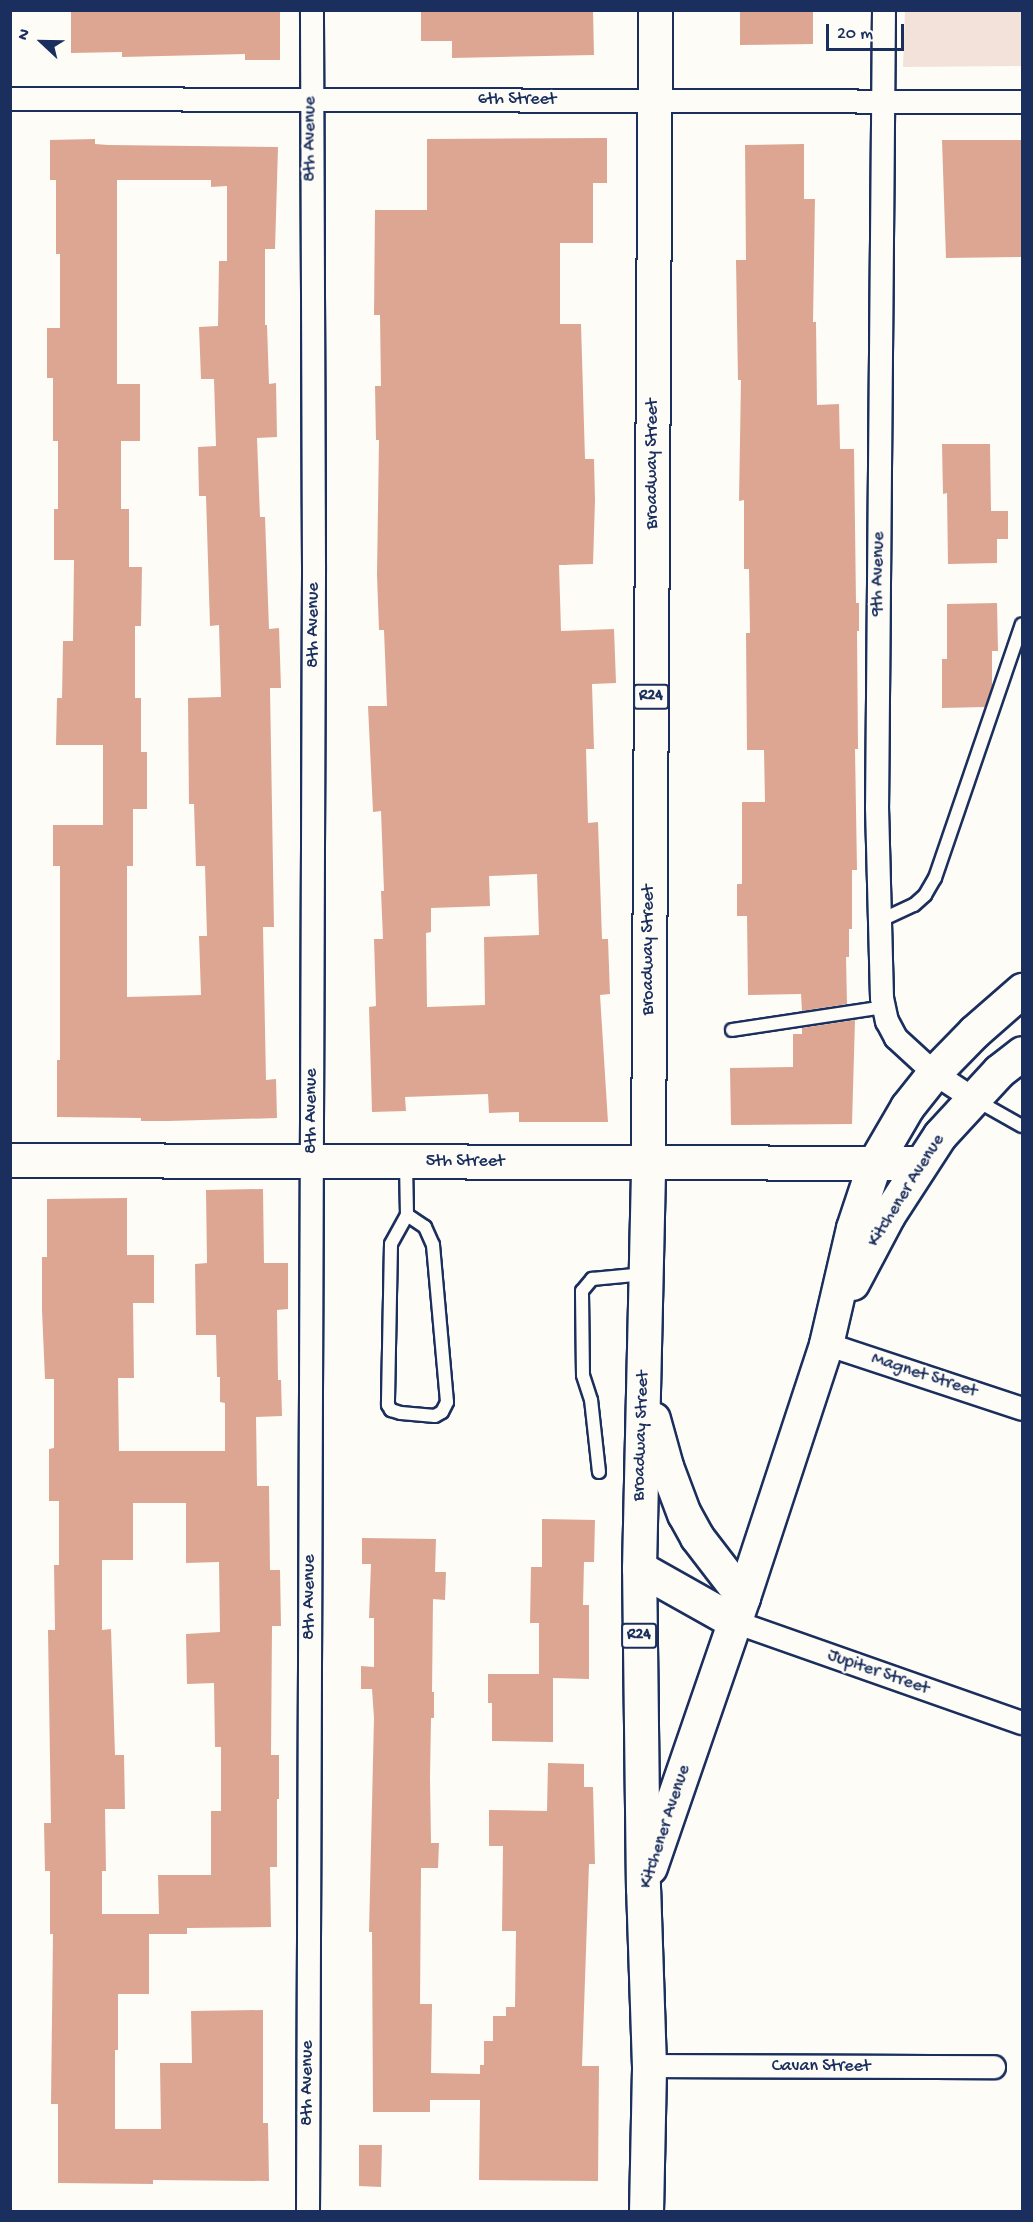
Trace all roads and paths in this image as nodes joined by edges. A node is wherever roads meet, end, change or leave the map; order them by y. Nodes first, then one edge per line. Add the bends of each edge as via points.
1 (312, 10) edge
2 (655, 10) edge
3 (884, 10) edge
4 (10, 99) edge
5 (311, 100) junction
6 (655, 100) junction
7 (1023, 102) edge
8 (885, 103) junction
9 (1023, 624) edge
10 (879, 921) junction
11 (1023, 990) edge
12 (884, 1007) junction
13 (732, 1030) dead end
14 (1023, 1053) edge
15 (934, 1073) junction
16 (972, 1098) junction
17 (1023, 1126) edge
18 (10, 1160) edge
19 (312, 1161) junction
20 (406, 1161) junction
21 (875, 1162) junction
22 (648, 1163) junction
23 (920, 1163) junction
24 (407, 1215) junction
25 (646, 1274) junction
26 (830, 1330) junction
27 (644, 1384) junction
28 (1023, 1409) edge
29 (599, 1472) dead end
30 (639, 1568) junction
31 (739, 1609) junction
32 (1023, 1723) edge
33 (643, 1888) junction
34 (649, 2066) junction
35 (994, 2067) dead end
36 (308, 2211) edge
37 (646, 2211) edge

1 - 5 street, 8th Avenue
2 - 6 main road, Broadway Street / R24
3 - 8 street, 9th Avenue
4 - 5 street, 6th Street
5 - 6 street, 6th Street
5 - 19 street, 8th Avenue
6 - 8 street, 6th Street
6 - 22 main road, Broadway Street / R24
7 - 8 street, 6th Street
8 - 10 street, 9th Avenue
9 - 10 lane via 935,878 914,905
10 - 12 street, 9th Avenue
11 - 15 main road, Kitchener Avenue
12 - 13 lane
12 - 15 street, 9th Avenue via 896,1038
14 - 16 main road, Kitchener Avenue
15 - 16 street, 9th Avenue
15 - 21 main road, Kitchener Avenue via 907,1107
16 - 17 lane
16 - 23 main road, Kitchener Avenue
18 - 19 main road, 5th Street
19 - 20 main road, 5th Street
19 - 36 street, 8th Avenue
20 - 22 main road, 5th Street
20 - 24 lane
21 - 22 main road, 5th Street
21 - 23 main road, 5th Street
21 - 26 main road, Kitchener Avenue via 853,1228
22 - 25 main road, Broadway Street / R24
23 - 26 main road, Kitchener Avenue via 888,1215
24 - 24 lane via 391,1244 387,1405 401,1413 435,1416 447,1402 433,1245 425,1227
25 - 27 main road, Broadway Street / R24
25 - 29 lane via 592,1279 582,1291 583,1375 591,1400
26 - 28 street, Magnet Street
26 - 31 main road, Kitchener Avenue
27 - 30 main road, Broadway Street / R24
27 - 31 main road, R24 via 666,1466 684,1514
30 - 31 main road
30 - 33 main road, Broadway Street / R24
31 - 32 street, Jupiter Street
31 - 33 main road, Kitchener Avenue / R24
33 - 34 main road, Kitchener Avenue / R24
34 - 35 street, Cavan Street
34 - 37 main road, Kitchener Avenue / R24

